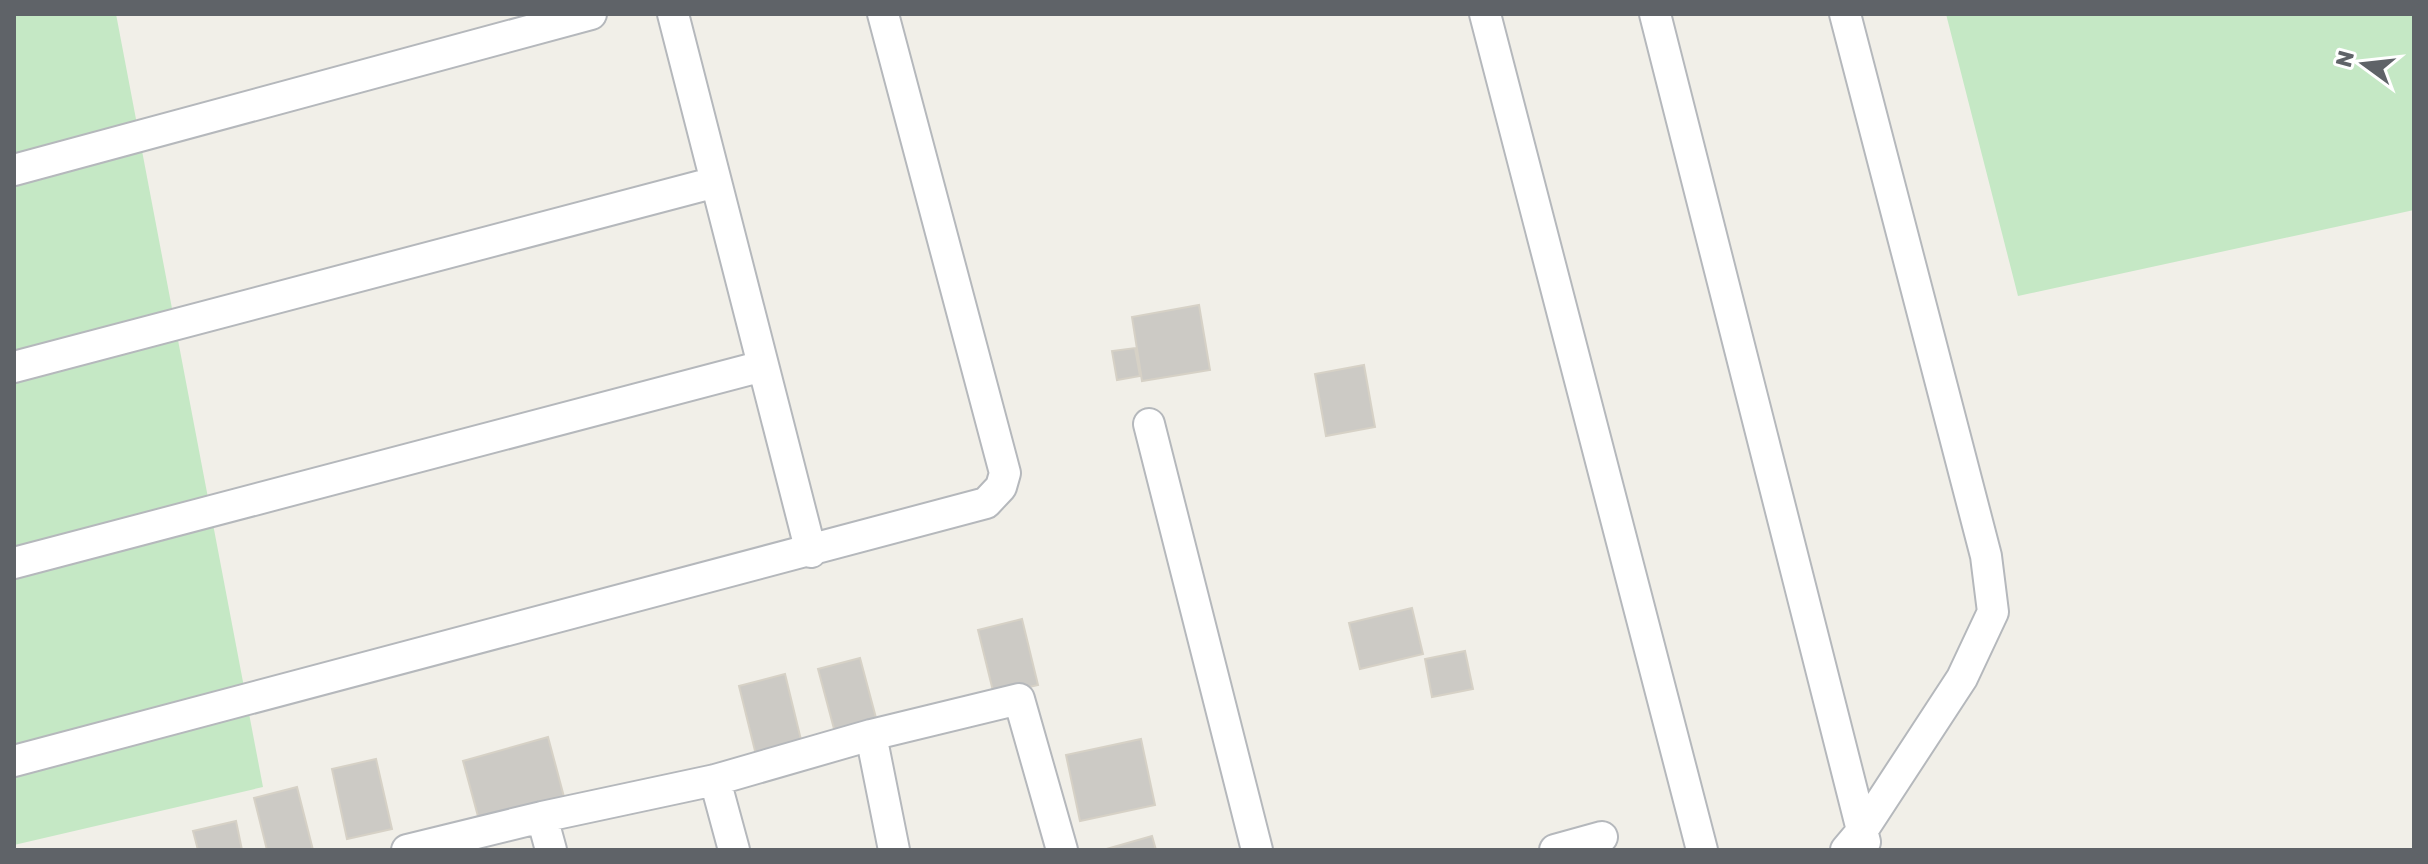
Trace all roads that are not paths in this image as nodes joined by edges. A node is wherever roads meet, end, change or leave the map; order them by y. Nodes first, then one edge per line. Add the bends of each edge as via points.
1 (591, 14) edge
2 (673, 14) edge
3 (883, 14) edge
4 (1485, 14) edge
5 (1655, 14) edge
6 (1845, 14) edge
7 (14, 170) edge
8 (716, 182) junction
9 (763, 366) junction
10 (14, 367) edge
11 (1149, 424) dead end
12 (811, 552) junction
13 (14, 563) edge
14 (871, 735) junction
15 (14, 761) edge
16 (715, 780) junction
17 (542, 817) junction
18 (1602, 837) dead end
19 (1858, 844) edge
20 (407, 850) edge
21 (551, 850) edge
22 (734, 850) edge
23 (894, 850) edge
24 (1062, 850) edge
25 (1257, 850) edge
26 (1555, 850) edge
27 (1702, 850) edge

1 - 7 street
2 - 8 street
3 - 12 street via 1005,473 1001,487 986,503
4 - 27 street
5 - 19 street
6 - 19 street via 1986,556 1993,612 1962,678
8 - 9 street
8 - 10 street
9 - 12 street
9 - 13 street
11 - 25 street
12 - 15 street
14 - 16 street
14 - 23 street
14 - 24 street via 1019,699
16 - 17 street
16 - 22 street
17 - 20 street
17 - 21 street
18 - 26 street

